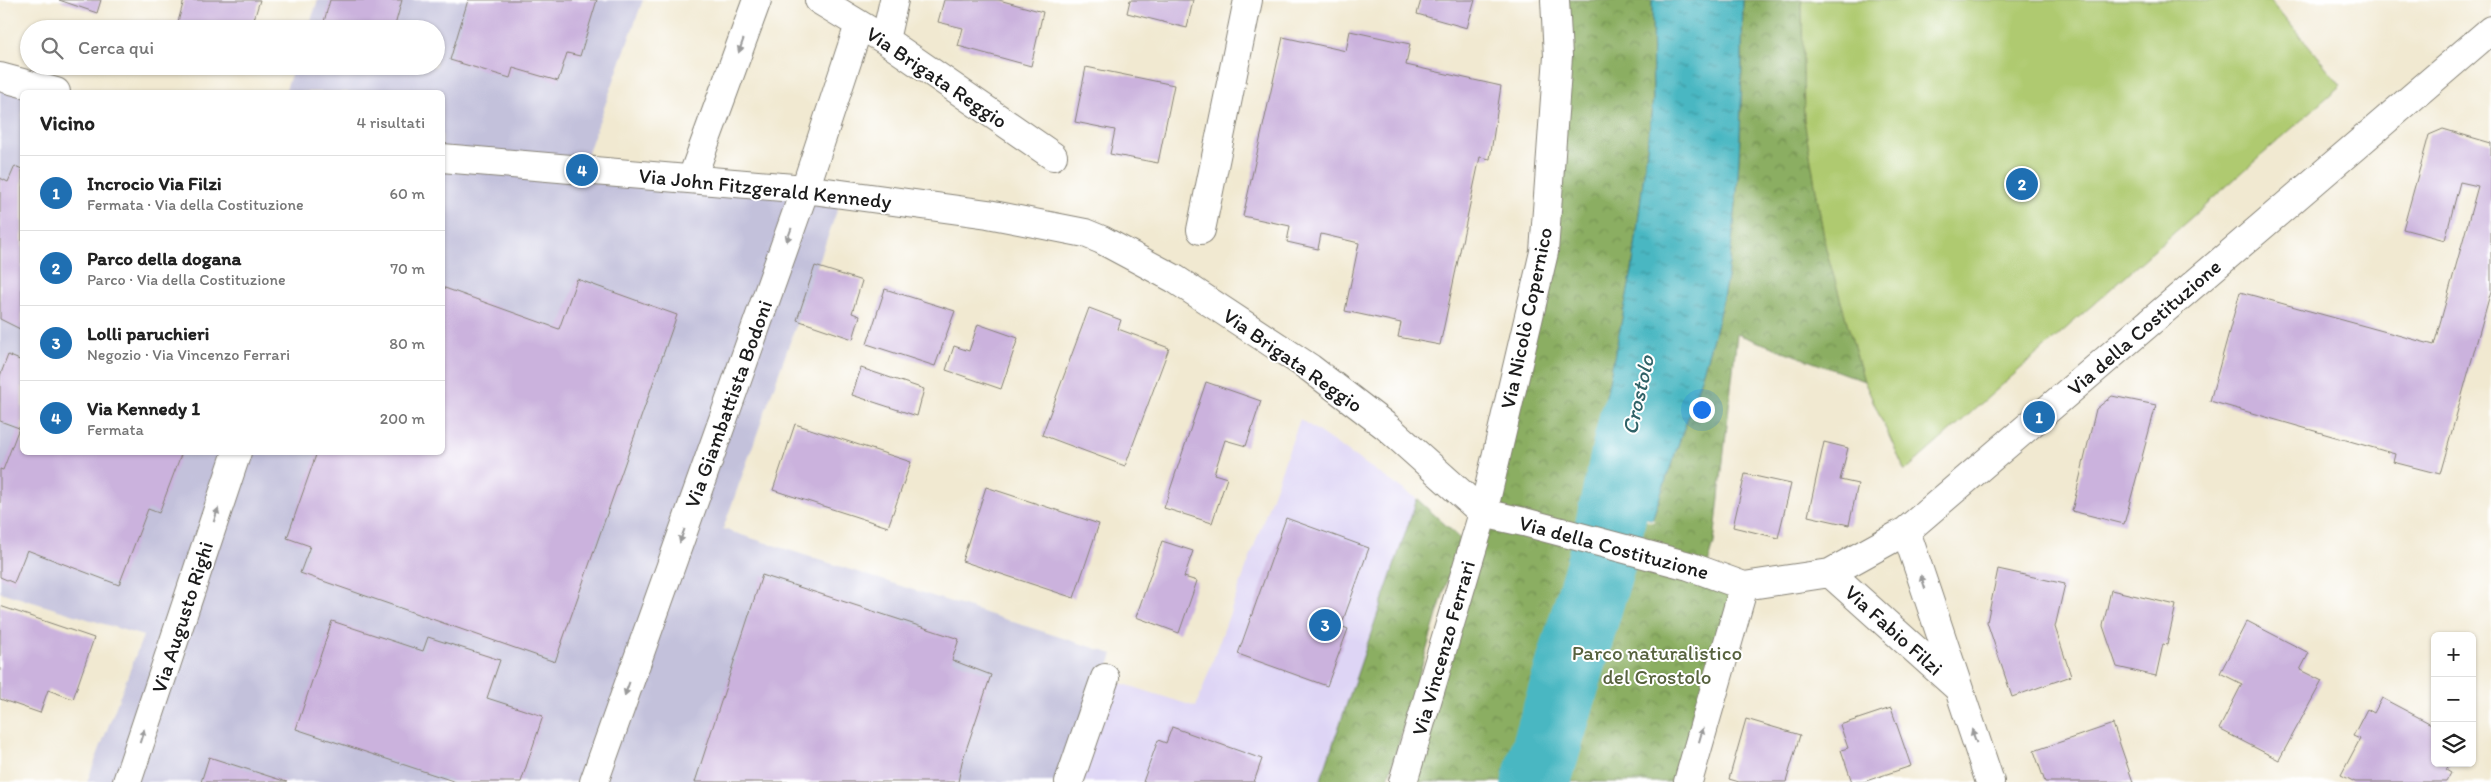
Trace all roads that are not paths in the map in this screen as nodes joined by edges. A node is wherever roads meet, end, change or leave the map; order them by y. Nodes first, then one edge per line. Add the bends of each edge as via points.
1 (757, 0) edge
2 (819, 0) edge
3 (894, 0) edge
4 (1248, 0) edge
5 (1555, 0) edge
6 (859, 24) junction
7 (2491, 30) edge
8 (885, 40) junction
9 (0, 77) edge
10 (49, 90) edge
11 (1053, 156) dead end
12 (445, 158) edge
13 (692, 178) junction
14 (805, 189) junction
15 (1201, 230) dead end
16 (1086, 233) joint
17 (236, 455) edge
18 (1483, 513) junction
19 (1906, 531) junction
20 (1830, 573) junction
21 (1744, 586) junction
22 (1105, 678) dead end
23 (1958, 688) junction
24 (127, 782) edge
25 (594, 782) edge
26 (1069, 782) edge
27 (1403, 782) edge
28 (1688, 782) edge
29 (1990, 782) edge

1 -> 13 street
2 - 6 street, Via Brigata Reggio
3 - 8 street
4 - 15 street
5 - 18 street, Via Nicolò Copernico via 1558,56 1544,252
6 - 8 street, Via Brigata Reggio
6 - 14 street, Via Giambattista Bodoni
7 - 19 street, Via della Costituzione
8 - 11 street, Via Brigata Reggio
9 - 10 street
12 - 13 street, Via John Fitzgerald Kennedy
13 - 14 street, Via John Fitzgerald Kennedy
14 - 16 street, Via John Fitzgerald Kennedy via 988,214
14 -> 25 street, Via Giambattista Bodoni
16 - 18 street, Via Brigata Reggio via 1175,279 1310,368 1387,427
24 -> 17 street, Via Augusto Righi
18 - 21 street, Via della Costituzione via 1689,566
18 - 27 street, Via Vincenzo Ferrari
19 - 20 street, Via della Costituzione
23 -> 19 street, Via Fabio Filzi
20 - 21 street, Via della Costituzione
20 - 23 street, Via Fabio Filzi
28 -> 21 street
22 - 26 street
29 -> 23 street, Via Fabio Filzi

